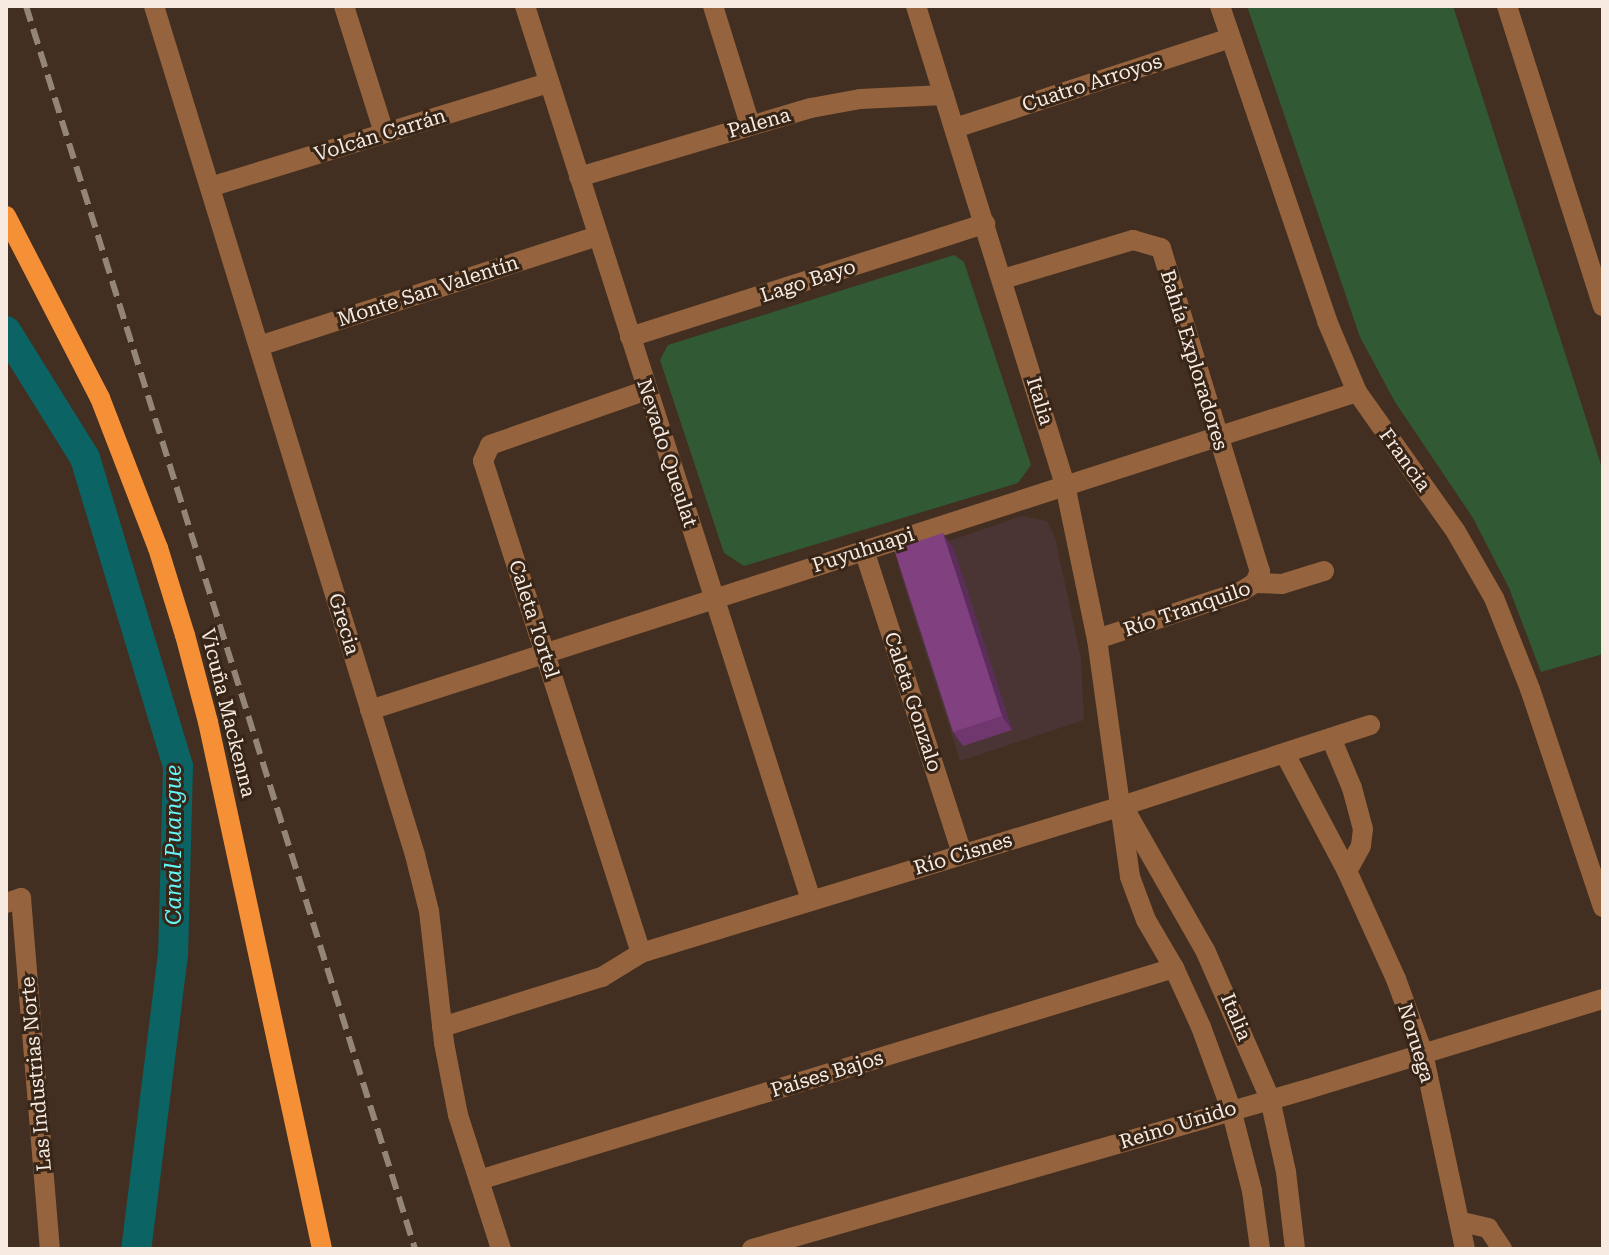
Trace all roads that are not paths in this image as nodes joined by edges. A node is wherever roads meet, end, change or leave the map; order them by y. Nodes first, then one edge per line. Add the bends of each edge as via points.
1 (154, 6) edge
2 (344, 6) edge
3 (525, 6) edge
4 (713, 6) edge
5 (916, 6) edge
6 (1220, 6) edge
7 (1507, 6) edge
8 (1230, 38) junction
9 (549, 83) junction
10 (944, 95) junction
11 (750, 125) junction
12 (955, 128) junction
13 (384, 133) junction
14 (579, 177) junction
15 (210, 187) junction
16 (6, 216) edge
17 (985, 224) junction
18 (598, 236) junction
19 (1003, 279) junction
20 (1603, 306) edge
21 (630, 337) junction
22 (259, 346) junction
23 (647, 390) junction
24 (1357, 392) junction
25 (1217, 436) junction
26 (1065, 485) junction
27 (864, 550) junction
28 (1324, 571) dead end
29 (1255, 583) junction
30 (713, 598) junction
31 (1097, 639) junction
32 (545, 652) junction
33 (370, 710) junction
34 (1370, 725) dead end
35 (1331, 738) junction
36 (1285, 754) junction
37 (1122, 806) junction
38 (962, 854) junction
39 (1347, 871) junction
40 (14, 900) edge
41 (811, 900) junction
42 (1603, 907) edge
43 (641, 953) junction
44 (1174, 968) junction
45 (1603, 999) edge
46 (442, 1027) junction
47 (1423, 1053) junction
48 (1270, 1099) junction
49 (1231, 1109) junction
50 (479, 1180) junction
51 (1462, 1222) junction
52 (50, 1249) edge
53 (322, 1249) edge
54 (501, 1249) edge
55 (752, 1249) edge
56 (1260, 1249) edge
57 (1295, 1249) edge
58 (1465, 1249) edge
59 (1502, 1249) edge

1 - 15 street, Grecia
2 - 13 street
3 - 9 street, Nevado Queulat
4 - 11 street
5 - 10 street, Italia
6 - 8 street, Francia
7 - 20 street
8 - 12 street, Cuatro Arroyos
8 - 24 street, Francia via 1327,321
9 - 13 street, Volcán Carrán
9 - 14 street, Nevado Queulat
10 - 11 street, Palena via 860,99
10 - 12 street, Italia
11 - 14 street, Palena
12 - 17 street, Italia
13 - 15 street, Volcán Carrán
14 - 18 street, Nevado Queulat
15 - 22 street, Grecia
16 - 53 main road, Vicuña Mackenna via 100,398 185,635
17 - 19 street, Italia
17 - 21 street, Lago Bayo
18 - 21 street, Nevado Queulat
18 - 22 street, Monte San Valentín
19 - 25 street, Bahía Exploradores via 1133,240 1161,248
19 - 26 street, Italia
21 - 23 street, Nevado Queulat
22 - 33 street, Grecia
23 - 30 street, Nevado Queulat
23 - 32 street, Caleta Tortel via 490,445 483,461
24 - 25 street, Puyuhuapi
24 - 42 street, Francia via 1456,532 1494,598
25 - 26 street, Puyuhuapi
25 - 29 street, Bahía Exploradores via 1260,571
26 - 27 street, Puyuhuapi
26 - 31 street, Italia
27 - 30 street, Puyuhuapi
27 - 38 street, Caleta Gonzalo
28 - 29 street, Río Tranquilo via 1282,584
29 - 31 street, Río Tranquilo
30 - 32 street, Puyuhuapi
30 - 41 street, Nevado Queulat
31 - 37 street, Italia
32 - 33 street, Puyuhuapi
32 - 43 street, Caleta Tortel
33 - 46 street, Grecia via 429,911
34 - 35 street, Río Cisnes
35 - 36 street, Río Cisnes
35 - 39 street via 1363,829 1361,846
36 - 37 street, Río Cisnes
36 - 39 street, Noruega
37 - 38 street, Río Cisnes
37 - 44 street, Italia via 1130,877 1146,920
37 - 48 street, Italia via 1205,950
38 - 41 street, Río Cisnes
39 - 47 street, Noruega
40 - 52 street, Las Industrias Norte
41 - 43 street, Río Cisnes
43 - 46 street, Río Cisnes via 602,977
44 - 49 street, Italia
44 - 50 street, Países Bajos
45 - 47 street, Reino Unido
46 - 50 street, Grecia via 458,1115
47 - 48 street, Reino Unido
47 - 51 street, Noruega
48 - 49 street, Reino Unido
48 - 57 street, Italia
49 - 55 street, Reino Unido
49 - 56 street, Italia
50 - 54 street, Grecia
51 - 58 street, Noruega
51 - 59 street via 1488,1228

